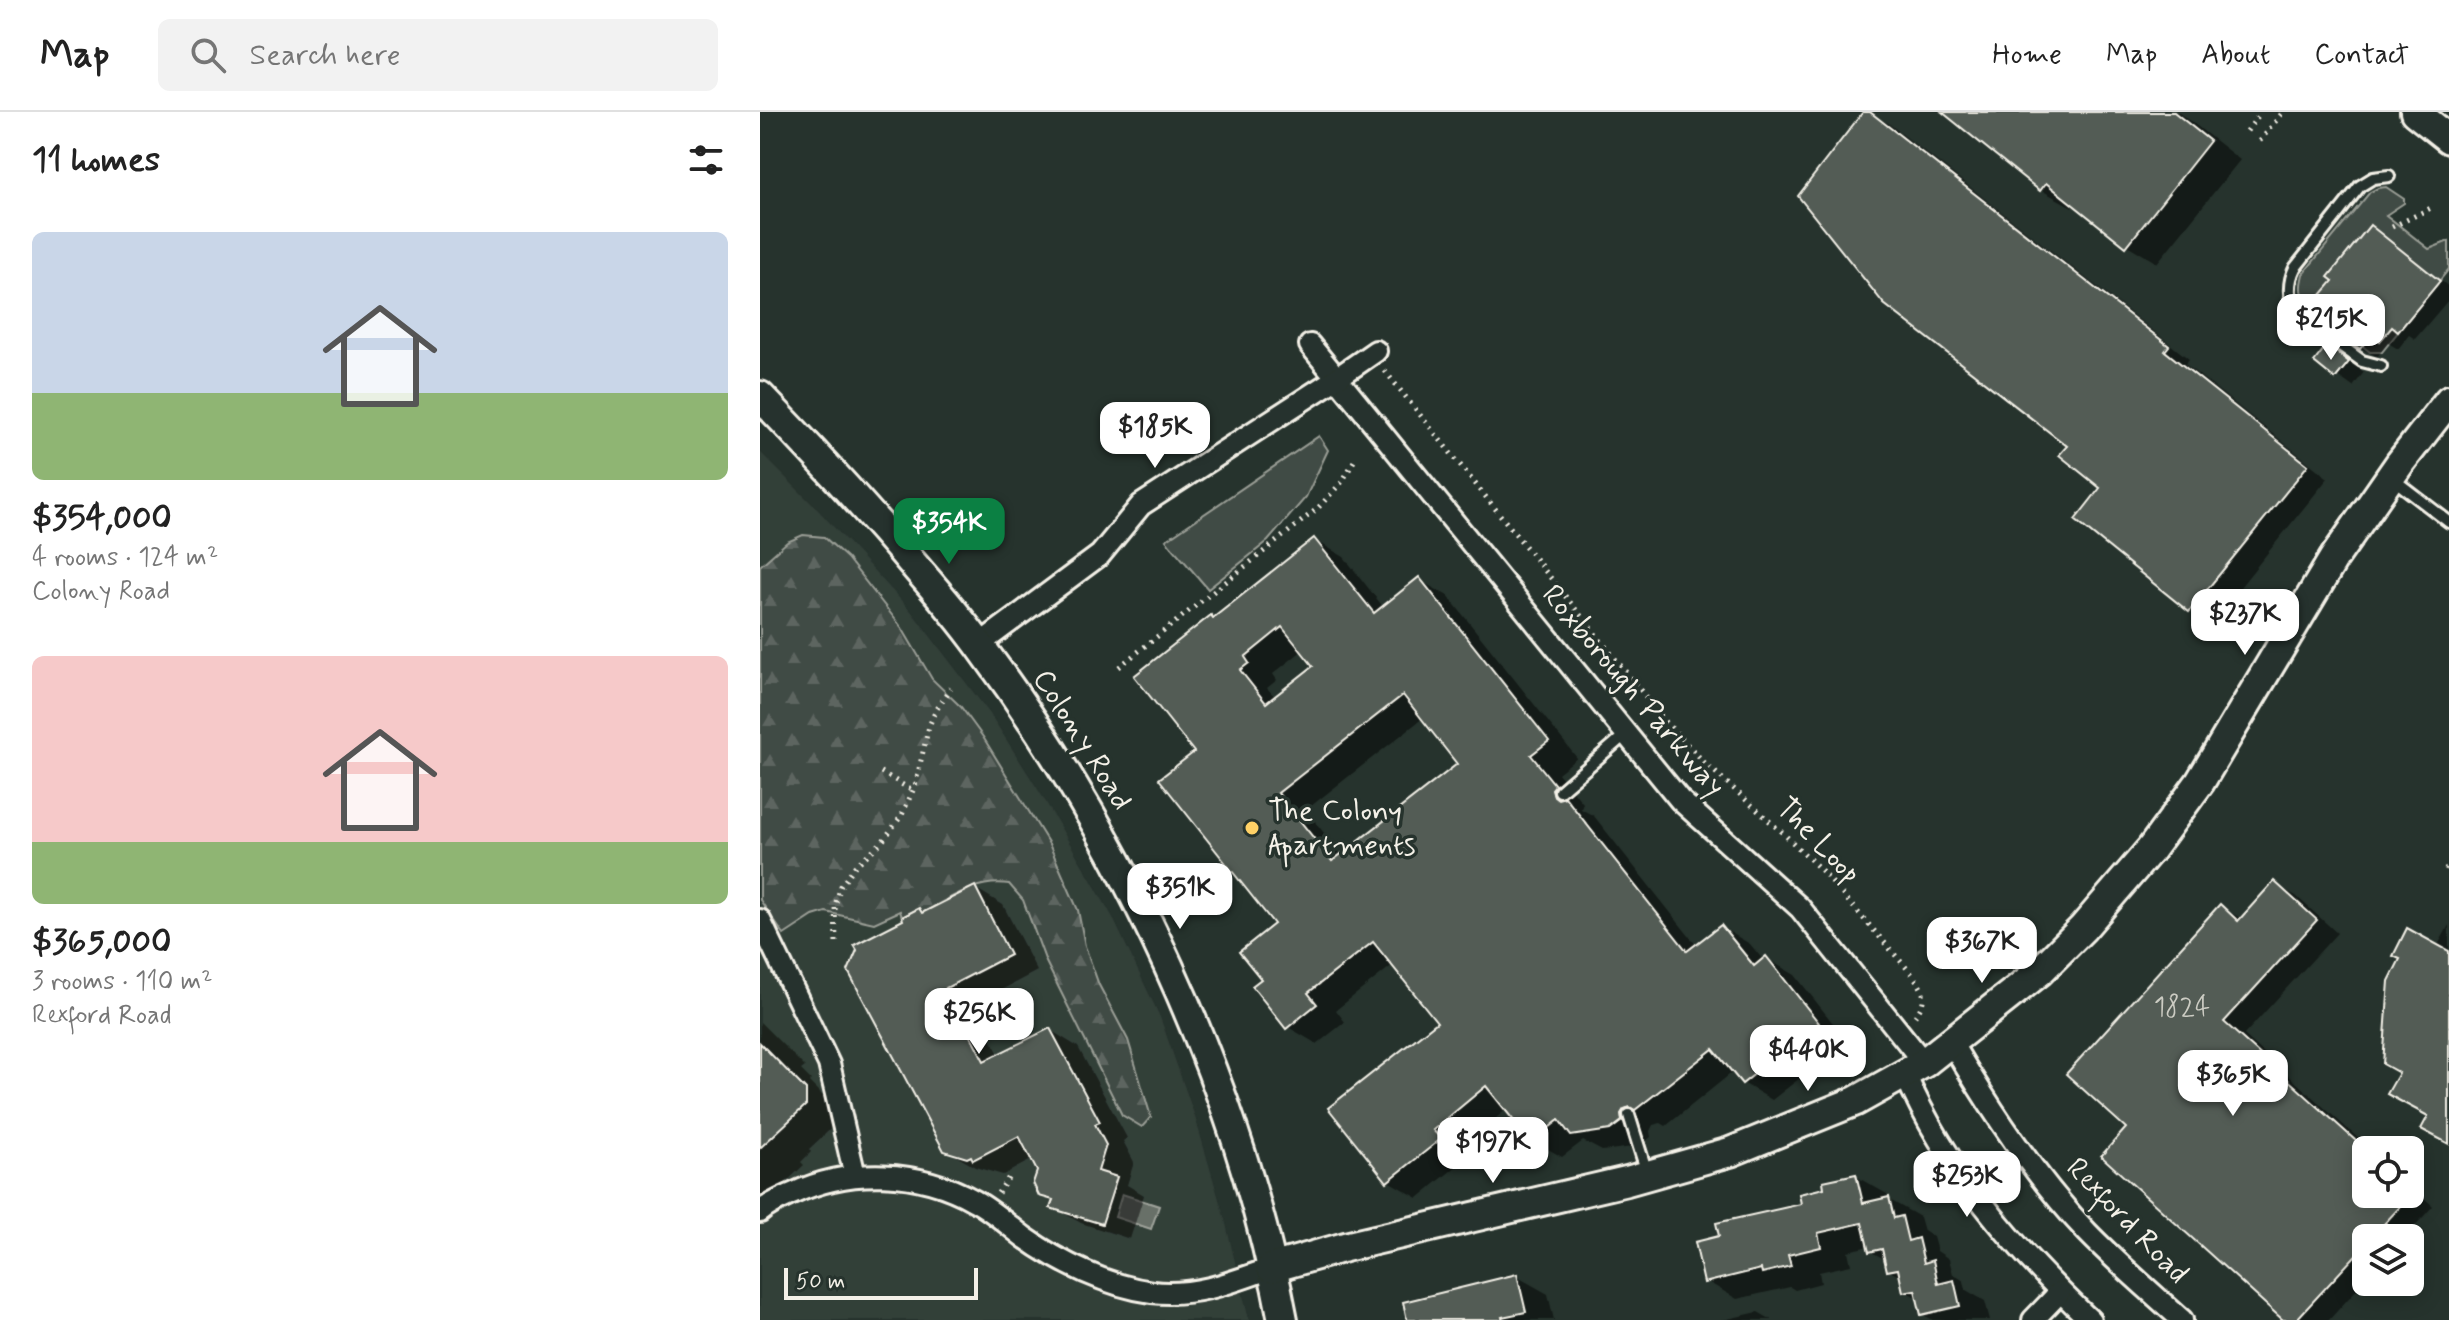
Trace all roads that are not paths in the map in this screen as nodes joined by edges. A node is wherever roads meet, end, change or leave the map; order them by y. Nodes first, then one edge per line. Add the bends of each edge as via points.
1 (2415, 112) edge
2 (2449, 139) edge
3 (2389, 176) dead end
4 (1310, 345) dead end
5 (1376, 351) dead end
6 (2381, 366) dead end
7 (1337, 378) junction
8 (760, 396) edge
9 (2449, 400) edge
10 (2390, 477) junction
11 (2449, 522) edge
12 (980, 644) junction
13 (1626, 734) junction
14 (1560, 791) dead end
15 (760, 920) edge
16 (1951, 1042) junction
17 (1915, 1068) junction
18 (1629, 1115) dead end
19 (1647, 1175) junction
20 (855, 1176) junction
21 (760, 1212) edge
22 (1271, 1268) junction
23 (2060, 1292) junction
24 (1283, 1320) edge
25 (2033, 1320) edge
26 (2090, 1320) edge
27 (2182, 1320) edge

1 - 2 street
3 - 6 lane via 2360,186 2290,279 2296,313 2362,361
4 - 7 street, Roxborough Parkway
5 - 7 street
7 - 12 street via 1141,505 1100,555
7 - 13 street, Roxborough Parkway
8 - 12 street, Colony Road via 834,471
9 - 10 street
10 - 11 lane
10 - 16 street via 2160,838 2039,972
12 - 22 street, Colony Road via 1073,786 1166,963 1226,1112
13 - 14 lane
13 - 17 street, Roxborough Parkway via 1680,800 1800,908
15 - 20 street via 829,1064
16 - 17 street
16 - 27 street, Rexford Road via 1996,1115 2085,1230
17 - 19 street via 1856,1101 1769,1137
17 - 23 street via 1933,1128 1978,1199
18 - 19 lane
19 - 22 street
20 - 21 street via 800,1191
20 - 22 street via 914,1179 962,1194 1069,1264 1149,1291 1178,1293 1221,1286
22 - 24 street, Colony Road
23 - 25 street
23 - 26 street

